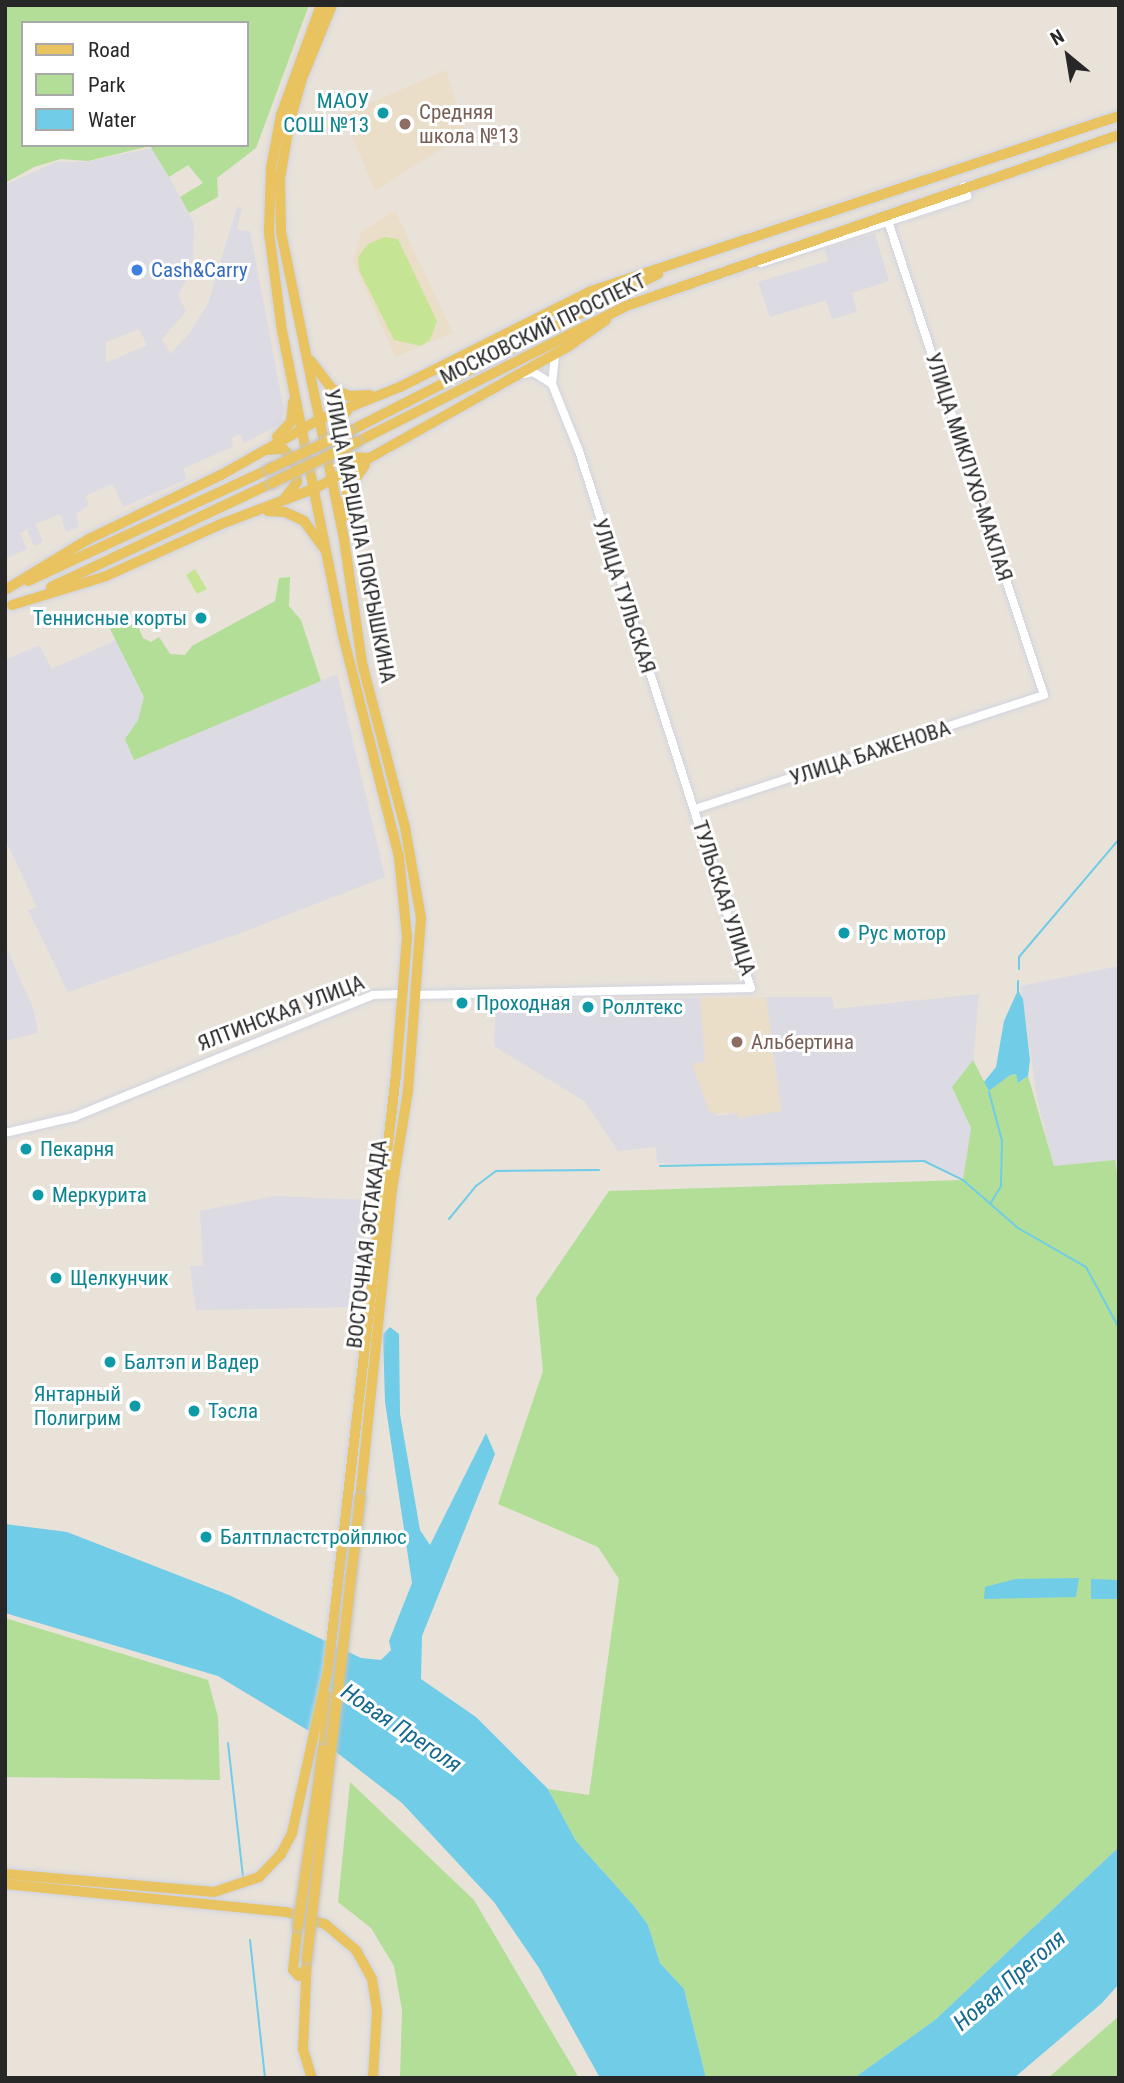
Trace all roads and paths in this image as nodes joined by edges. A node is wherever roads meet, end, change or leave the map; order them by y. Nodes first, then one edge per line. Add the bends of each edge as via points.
1 (321, 5) edge
2 (332, 5) edge
3 (1119, 116) edge
4 (1119, 135) edge
5 (1055, 137) junction
6 (1061, 153) junction
7 (966, 191) junction
8 (904, 218) junction
9 (887, 219) junction
10 (896, 240) junction
11 (664, 270) junction
12 (620, 309) junction
13 (301, 335) junction
14 (555, 354) junction
15 (518, 375) junction
16 (292, 380) junction
17 (552, 384) junction
18 (385, 393) junction
19 (359, 403) junction
20 (320, 419) junction
21 (303, 428) junction
22 (261, 451) junction
23 (372, 458) junction
24 (332, 481) junction
25 (316, 488) junction
26 (279, 503) junction
27 (247, 514) junction
28 (344, 539) junction
29 (330, 559) junction
30 (5, 590) edge
31 (9, 606) edge
32 (1044, 695) joint
33 (695, 809) junction
34 (751, 988) joint
35 (402, 994) junction
36 (418, 995) junction
37 (5, 1133) edge
38 (328, 1671) junction
39 (5, 1874) edge
40 (5, 1884) edge
41 (305, 1969) junction
42 (312, 2078) edge
43 (373, 2078) edge

1 - 16 main road, УЛИЦА МАРШАЛА ПОКРЫШКИНА via 284,101 271,177 271,255
2 - 13 main road, УЛИЦА МАРШАЛА ПОКРЫШКИНА via 300,85 281,179 282,245
3 - 5 main road
4 - 6 main road, МОСКОВСКИЙ ПРОСПЕКТ
5 - 6 main road
5 - 11 main road
6 - 7 main road, МОСКОВСКИЙ ПРОСПЕКТ
7 - 8 street
7 - 9 main road, МОСКОВСКИЙ ПРОСПЕКТ
8 - 9 street
8 - 10 street
9 - 10 street, УЛИЦА МИКЛУХО-МАКЛАЯ
9 - 12 main road, МОСКОВСКИЙ ПРОСПЕКТ via 745,262
10 - 32 street, УЛИЦА МИКЛУХО-МАКЛАЯ
11 - 18 main road via 592,291
11 - 30 main road, МОСКОВСКИЙ ПРОСПЕКТ, bridge via 350,431
12 - 14 main road
12 - 31 main road, МОСКОВСКИЙ ПРОСПЕКТ, bridge via 357,442
13 - 18 main road via 317,374 332,389 349,396
13 - 20 main road, УЛИЦА МАРШАЛА ПОКРЫШКИНА
14 - 15 main road
14 - 17 street
15 - 17 street via 533,372
15 - 23 main road
16 - 21 main road, УЛИЦА МАРШАЛА ПОКРЫШКИНА
16 - 22 main road via 290,422
17 - 33 street, УЛИЦА ТУЛЬСКАЯ
18 - 19 main road
19 - 20 main road
19 - 23 main road via 338,420 337,440 346,456
20 - 21 main road
20 - 24 main road, УЛИЦА МАРШАЛА ПОКРЫШКИНА
21 - 22 main road
21 - 25 main road, УЛИЦА МАРШАЛА ПОКРЫШКИНА
22 - 26 main road via 282,448 294,460 297,484
22 - 30 main road via 89,539
23 - 24 main road
23 - 28 main road via 348,490
24 - 25 main road
24 - 28 main road, УЛИЦА МАРШАЛА ПОКРЫШКИНА
25 - 26 main road
25 - 29 main road, УЛИЦА МАРШАЛА ПОКРЫШКИНА
26 - 27 main road
27 - 29 main road via 277,510 296,516 313,530
27 - 31 main road via 106,576
28 - 36 main road, УЛИЦА МАРШАЛА ПОКРЫШКИНА via 362,663 416,884 421,918
29 - 35 main road, УЛИЦА МАРШАЛА ПОКРЫШКИНА via 343,636 399,857 407,917
32 - 33 street, УЛИЦА БАЖЕНОВА
33 - 34 street, ТУЛЬСКАЯ УЛИЦА
34 - 36 street, ЯЛТИНСКАЯ УЛИЦА
35 - 36 main road, ЯЛТИНСКАЯ УЛИЦА
35 - 37 street, ЯЛТИНСКАЯ УЛИЦА via 373,995 74,1117
35 - 38 main road, ВОСТОЧНАЯ ЭСТАКАДА
36 - 41 main road, ВОСТОЧНАЯ ЭСТАКАДА, bridge
38 - 39 main road via 295,1825 281,1854 259,1877 223,1891 162,1890
38 - 41 main road, bridge via 323,1751 294,1974 299,1976
40 - 43 main road via 297,1914 325,1924 347,1940 365,1964 375,1995
41 - 42 main road, ВОСТОЧНАЯ ЭСТАКАДА via 304,2061

